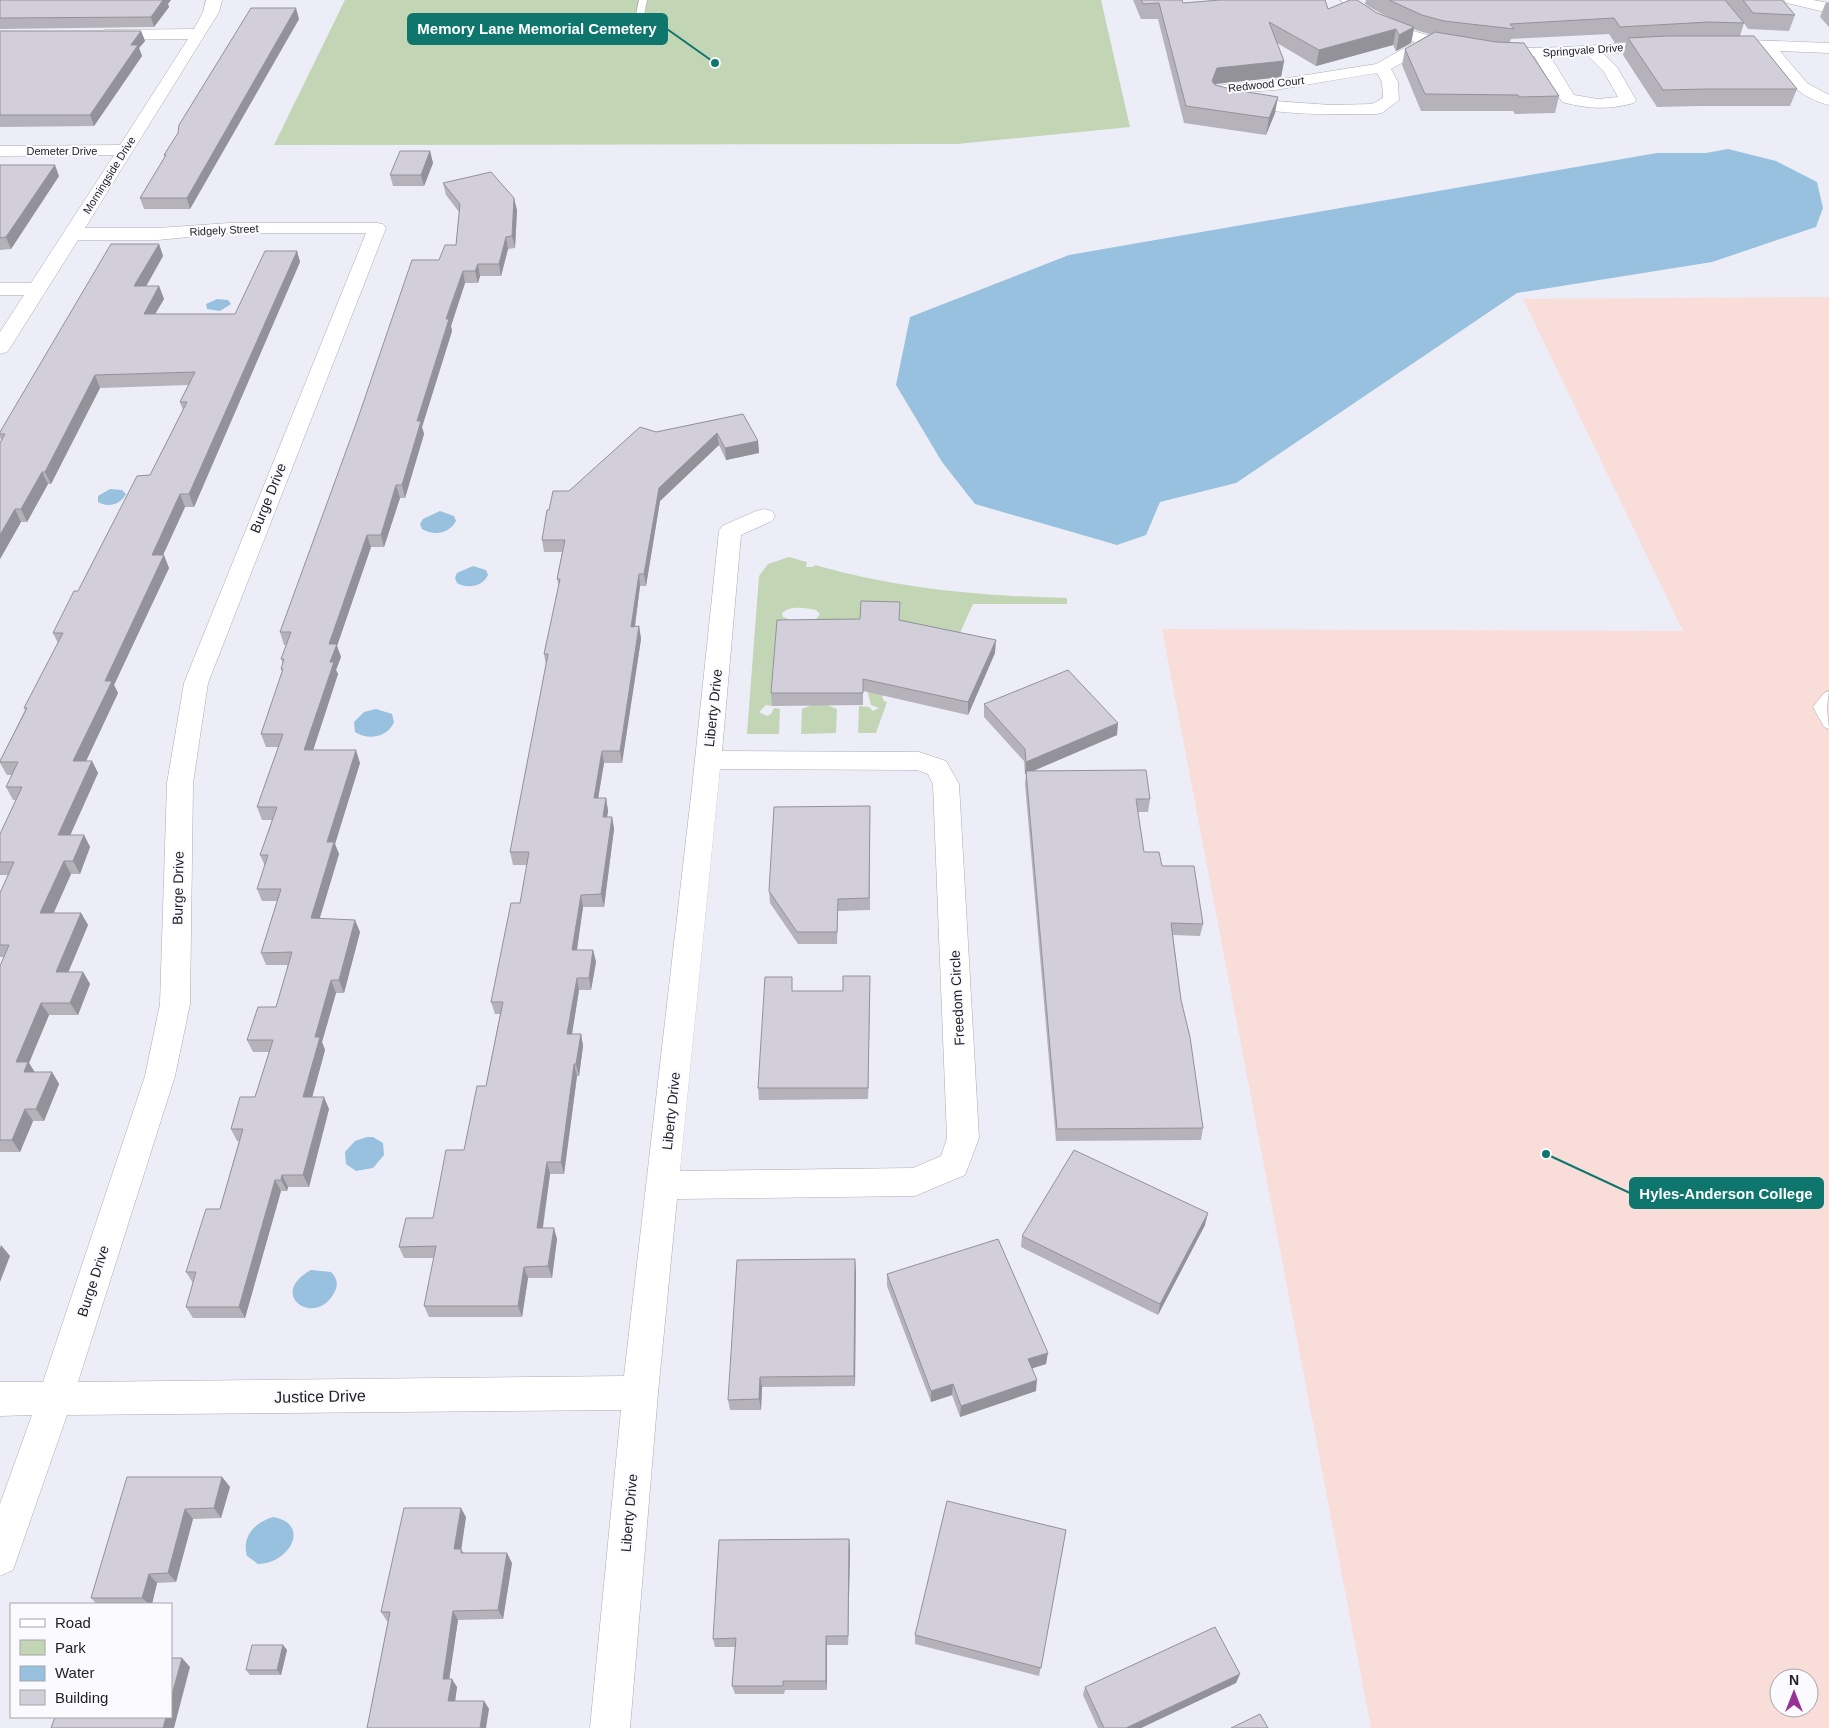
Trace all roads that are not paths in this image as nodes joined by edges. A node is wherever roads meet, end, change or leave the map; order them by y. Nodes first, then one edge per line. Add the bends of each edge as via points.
1 (214, 0) edge
2 (643, 0) edge
3 (1348, 0) edge
4 (1792, 0) edge
5 (1829, 8) edge
6 (638, 25) dead end
7 (199, 34) junction
8 (90, 35) edge
9 (1430, 40) junction
10 (1709, 44) edge
11 (1681, 45) edge
12 (1767, 45) junction
13 (1829, 49) edge
14 (1591, 50) junction
15 (1540, 53) junction
16 (1380, 68) junction
17 (1829, 100) edge
18 (125, 150) junction
19 (0, 152) edge
20 (376, 228) joint
21 (72, 234) junction
22 (0, 289) edge
23 (37, 289) junction
24 (0, 348) edge
25 (764, 516) dead end
26 (1829, 696) edge
27 (1829, 724) edge
28 (708, 760) junction
29 (663, 1185) junction
30 (640, 1392) junction
31 (0, 1399) edge
32 (55, 1399) junction
33 (0, 1557) edge
34 (610, 1728) edge

1 - 7 street, Morningside Drive
2 - 6 lane
3 - 9 street, Springvale Drive via 1378,22
4 - 5 street
7 - 8 street
7 - 18 street, Morningside Drive
9 - 15 street, Springvale Drive via 1497,51
9 - 16 street, Redwood Court
10 - 12 street
11 - 14 street, Springvale Drive
12 - 13 street
12 - 17 street via 1803,89
14 - 15 street, Springvale Drive
14 - 15 street via 1611,70 1628,100 1613,104 1568,99
16 - 16 street, Redwood Court via 1387,73 1392,85 1391,100 1376,109 1283,108 1246,104 1219,96 1221,89 1275,85
18 - 19 street, Demeter Drive
18 - 21 street, Morningside Drive
20 - 21 street, Ridgely Street via 229,228 158,234
20 - 32 street, Burge Drive via 196,683 180,783 175,1004 160,1076
21 - 23 street, Morningside Drive
22 - 23 street
23 - 24 street, Morningside Drive
25 - 28 street, Liberty Drive via 730,531
26 - 27 lane via 1820,707
28 - 29 street, Liberty Drive
28 - 29 street, Freedom Circle via 919,761 937,768 946,784 963,1138 954,1165 915,1182
29 - 30 street, Liberty Drive
30 - 32 street, Justice Drive
30 - 34 street, Liberty Drive
31 - 32 street, Justice Drive
32 - 33 street, Burge Drive

